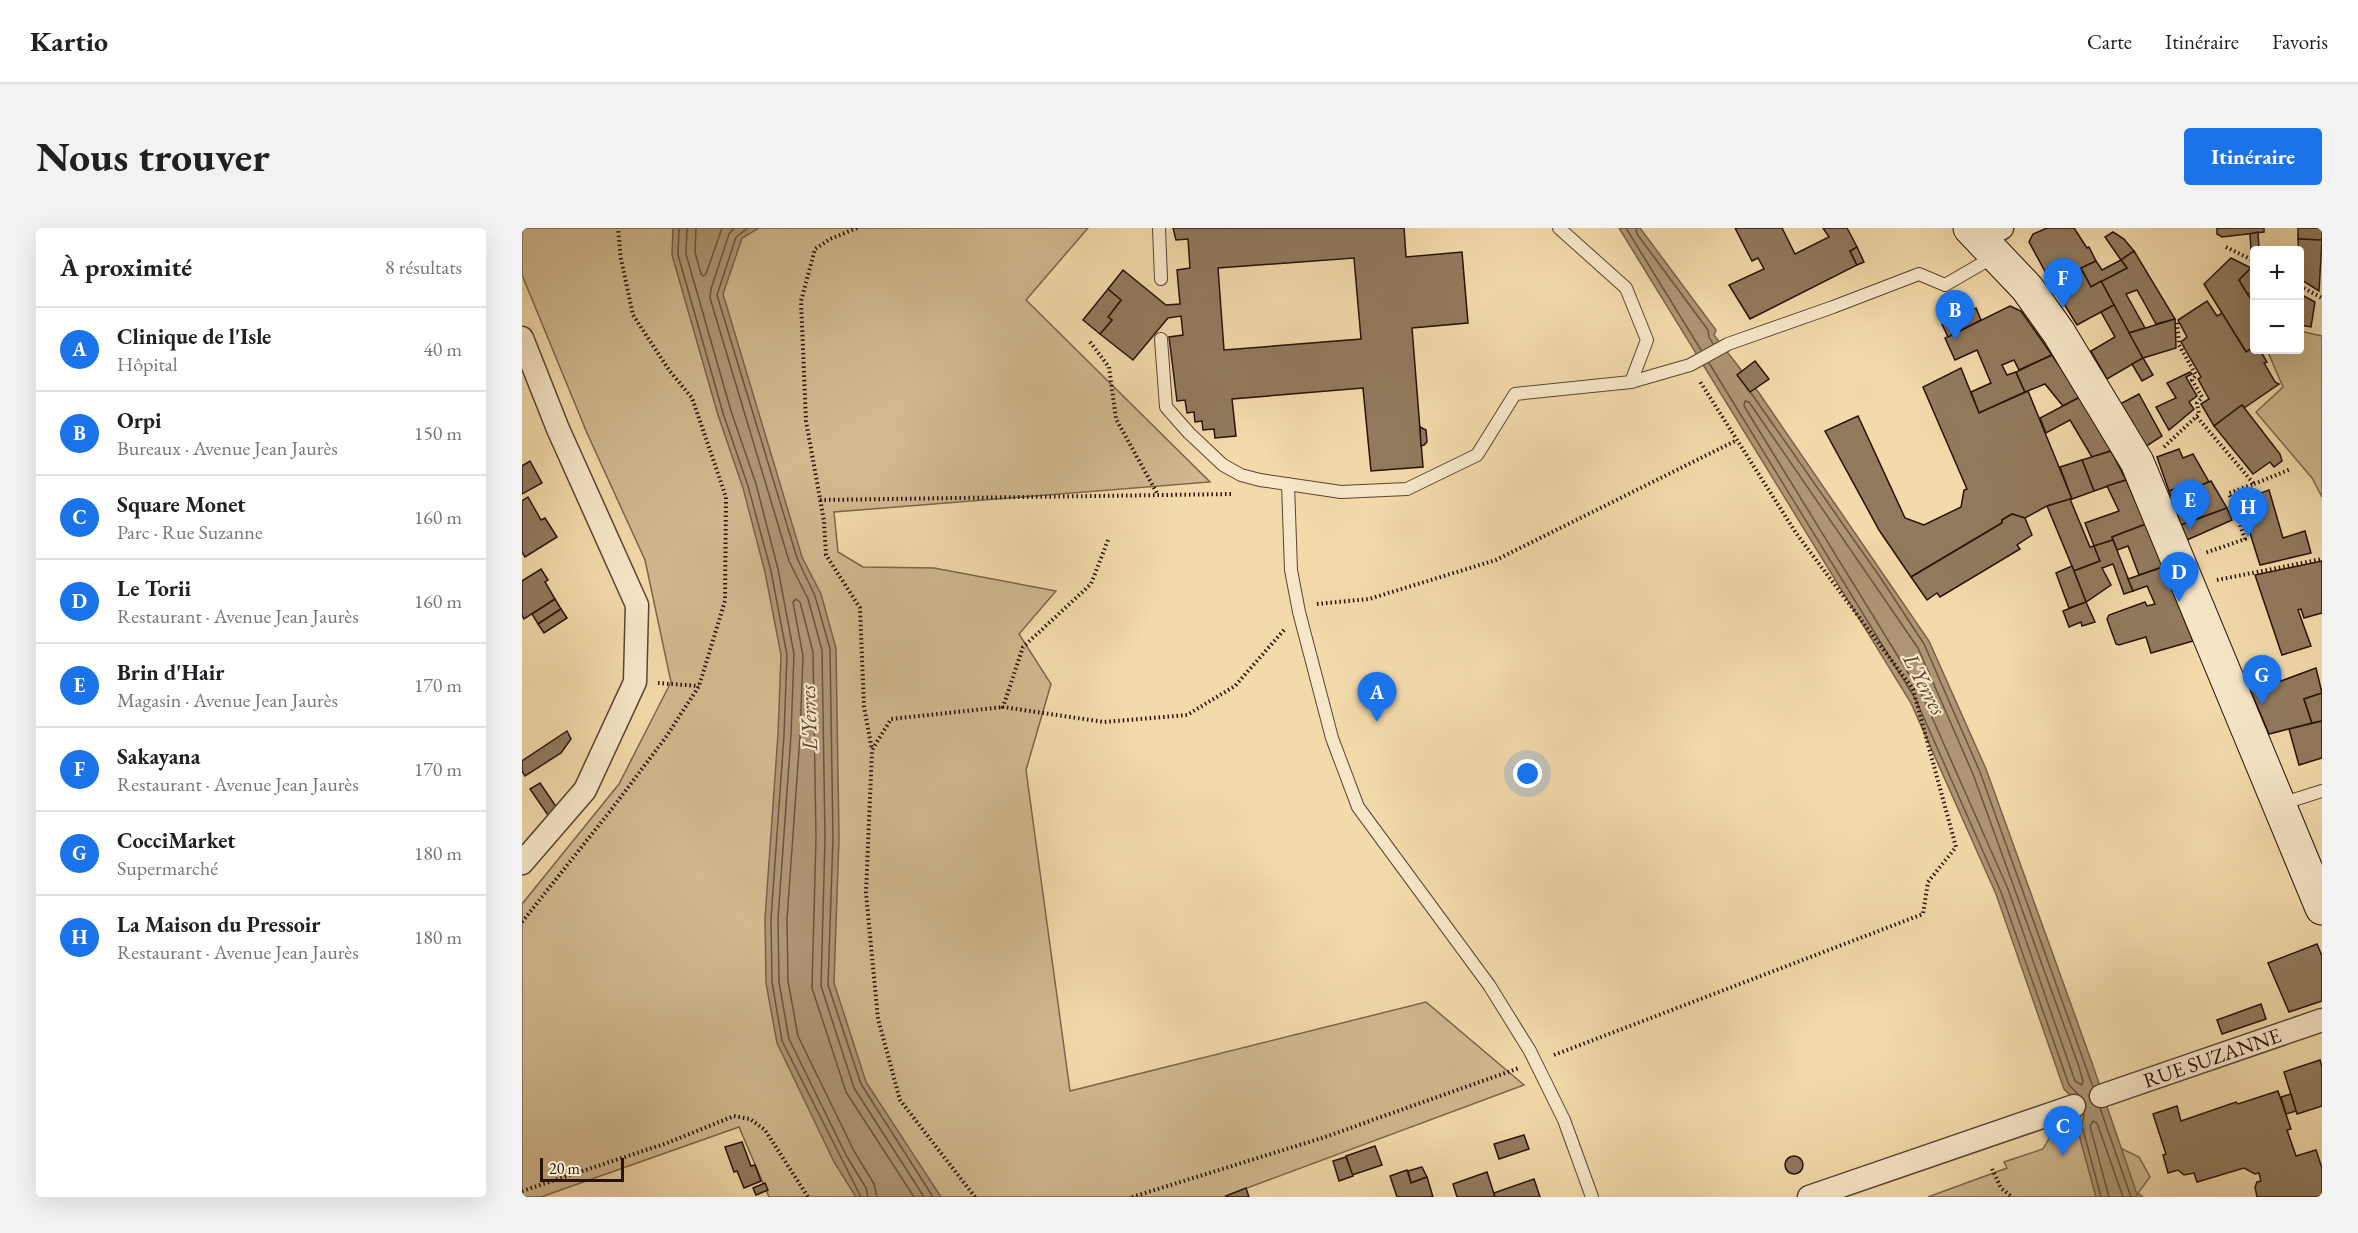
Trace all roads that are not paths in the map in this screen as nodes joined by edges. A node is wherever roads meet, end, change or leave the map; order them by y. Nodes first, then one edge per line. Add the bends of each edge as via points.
1 (1159, 228) edge
2 (1559, 228) edge
3 (1987, 238) edge
4 (1161, 279) dead end
5 (522, 338) edge
6 (1161, 339) dead end
7 (1631, 382) junction
8 (1288, 484) junction
9 (2322, 791) edge
10 (2281, 804) junction
11 (522, 863) edge
12 (2322, 908) edge
13 (2322, 1020) edge
14 (2101, 1096) dead end
15 (2074, 1106) dead end
16 (1862, 1189) edge
17 (1592, 1197) edge
18 (1809, 1197) edge

1 - 4 lane
2 - 7 lane via 1626,288 1647,340
3 - 7 lane via 1945,285 1918,274 1728,344 1690,365
3 - 10 street via 2059,333 2137,462
5 - 11 street via 637,605 635,682 585,790
6 - 8 lane via 1166,407 1223,465 1241,475
7 - 8 lane via 1515,394 1477,455 1407,489 1341,492
8 - 17 lane via 1291,570 1299,612 1332,738 1358,807 1489,985 1564,1120
9 - 10 lane
10 - 12 street
13 - 14 street, RUE SUZANNE
15 - 16 street
16 - 18 street

